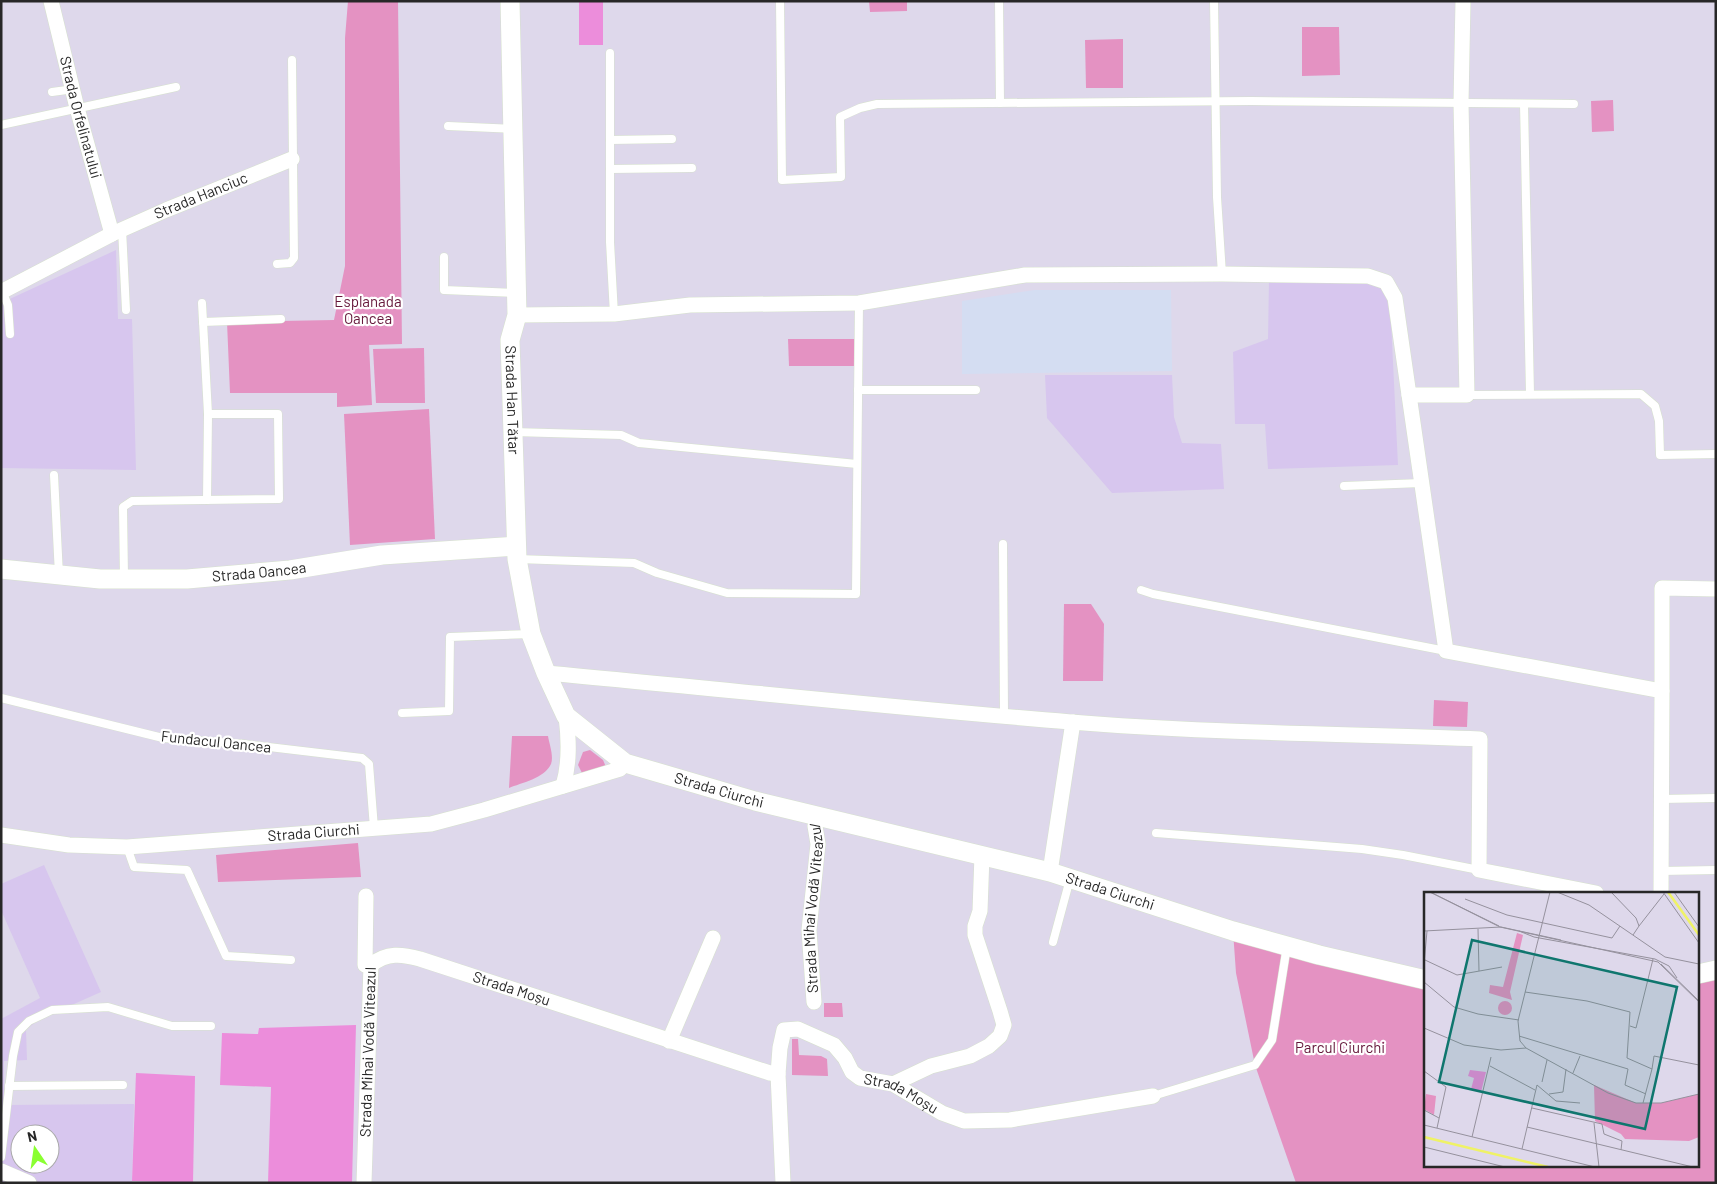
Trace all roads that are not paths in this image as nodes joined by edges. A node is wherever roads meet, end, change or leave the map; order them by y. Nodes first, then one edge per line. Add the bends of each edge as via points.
1 (51, 1) edge
2 (510, 1) edge
3 (780, 1) edge
4 (999, 1) edge
5 (1214, 1) edge
6 (1463, 1) edge
7 (610, 53) dead end
8 (292, 60) dead end
9 (176, 87) dead end
10 (74, 89) junction
11 (52, 92) dead end
12 (1215, 101) junction
13 (1000, 103) junction
14 (1461, 103) junction
15 (1524, 104) junction
16 (1574, 104) dead end
17 (77, 108) junction
18 (1, 124) edge
19 (448, 126) dead end
20 (513, 129) junction
21 (610, 140) junction
22 (672, 140) dead end
23 (292, 159) junction
24 (692, 168) dead end
25 (610, 169) junction
26 (117, 232) junction
27 (444, 257) dead end
28 (277, 264) dead end
29 (1222, 274) junction
30 (2, 292) edge
31 (517, 293) junction
32 (202, 303) dead end
33 (859, 303) junction
34 (126, 310) dead end
35 (614, 314) junction
36 (517, 315) junction
37 (281, 319) dead end
38 (203, 322) junction
39 (10, 334) dead end
40 (858, 390) junction
41 (976, 390) dead end
42 (1530, 394) junction
43 (1409, 395) junction
44 (1467, 395) junction
45 (208, 414) junction
46 (512, 432) junction
47 (1716, 454) edge
48 (857, 464) junction
49 (54, 475) dead end
50 (1421, 483) junction
51 (1344, 486) dead end
52 (207, 500) junction
53 (1003, 544) dead end
54 (516, 552) junction
55 (1, 568) edge
56 (59, 575) junction
57 (124, 579) junction
58 (1716, 589) edge
59 (1141, 590) dead end
60 (531, 634) junction
61 (1446, 651) junction
62 (546, 673) junction
63 (1662, 691) junction
64 (1, 698) edge
65 (402, 713) dead end
66 (566, 716) junction
67 (1004, 716) junction
68 (1073, 722) junction
69 (625, 763) junction
70 (563, 786) junction
71 (1716, 798) edge
72 (1661, 799) junction
73 (817, 816) junction
74 (374, 828) junction
75 (1156, 832) dead end
76 (1, 834) edge
77 (127, 847) junction
78 (982, 855) junction
79 (1479, 870) junction
80 (1716, 870) edge
81 (1661, 871) junction
82 (1050, 872) junction
83 (1070, 879) junction
84 (1591, 892) edge
85 (1661, 892) edge
86 (366, 896) dead end
87 (713, 938) dead end
88 (1053, 942) dead end
89 (1287, 946) junction
90 (291, 960) dead end
91 (371, 965) junction
92 (1716, 970) edge
93 (1700, 974) edge
94 (1424, 980) edge
95 (814, 1002) dead end
96 (211, 1026) dead end
97 (669, 1041) junction
98 (778, 1074) junction
99 (893, 1084) junction
100 (123, 1085) dead end
101 (9, 1086) junction
102 (1153, 1096) joint
103 (1, 1157) edge
104 (1, 1171) edge
105 (30, 1183) edge
106 (364, 1183) edge
107 (783, 1183) edge

1 - 10 street, Strada Orfelinatului
2 - 20 street, Strada Han Tătar
3 - 13 lane via 782,180 841,178 840,117 860,108 878,104
4 - 13 lane
5 - 12 lane
6 - 14 street
7 - 21 lane
8 - 23 lane
9 - 17 lane
10 - 11 lane
10 - 17 street, Strada Orfelinatului
12 - 13 lane
12 - 14 lane
12 - 29 lane
14 - 15 lane
14 - 44 street
15 - 16 lane
15 - 42 lane
17 - 18 lane
17 - 26 street, Strada Orfelinatului
19 - 20 lane
20 - 31 street, Strada Han Tătar
21 - 22 lane
21 - 25 lane
23 - 26 street, Strada Hanciuc
23 - 28 lane via 294,258 290,263
24 - 25 lane
25 - 35 lane
26 - 30 street, Strada Hanciuc
26 - 34 lane
27 - 31 lane via 444,290
29 - 33 street via 1025,275
29 - 43 street via 1368,276 1386,282 1396,298
30 - 39 lane via 8,305
31 - 36 street, Strada Han Tătar
32 - 38 lane
33 - 35 street via 690,305
33 - 40 lane
35 - 36 street
36 - 46 street, Strada Han Tătar via 510,340
37 - 38 lane
38 - 45 lane
40 - 41 lane
40 - 48 lane
42 - 44 lane
42 - 47 lane via 1641,394 1655,406 1660,455
43 - 44 street
43 - 50 street
45 - 52 lane
45 - 52 lane via 278,414 279,499
46 - 48 lane via 621,435 639,444
46 - 54 street, Strada Han Tătar
48 - 54 lane via 856,594 727,593 634,563
49 - 56 lane
50 - 51 lane
50 - 61 street
52 - 57 lane via 132,501 123,507
53 - 67 lane
54 - 57 street, Strada Oancea via 382,556 290,570 187,579
54 - 60 street, Strada Han Tătar
55 - 56 street, Strada Oancea
56 - 57 street, Strada Oancea
58 - 63 street via 1662,588
59 - 61 lane
60 - 62 street, Strada Han Tătar
60 - 65 lane via 450,637 449,712
61 - 63 street
62 - 66 street, Strada Han Tătar
62 - 67 street
63 - 72 street
64 - 74 lane, Fundacul Oancea via 163,738 362,758 369,764
66 - 69 street, Strada Han Tătar
66 - 70 street via 568,769
67 - 68 street
68 - 79 street via 1480,740
68 - 82 street
69 - 70 street, Strada Ciurchi via 620,769
69 - 73 street, Strada Ciurchi
70 - 74 street, Strada Ciurchi via 431,824
71 - 72 lane
72 - 81 street
73 - 78 street, Strada Ciurchi
73 - 95 street, Strada Mihai Vodă Viteazul via 818,844 809,930
74 - 77 street, Strada Ciurchi
75 - 79 lane via 1362,849
76 - 77 street, Strada Ciurchi via 69,845
77 - 90 lane via 134,867 187,870 226,956
78 - 82 street, Strada Ciurchi
78 - 99 street via 980,911 975,935 1004,1025 1000,1036 990,1046 970,1056 931,1066
79 - 84 street
80 - 81 lane
81 - 85 street
82 - 83 street, Strada Ciurchi
83 - 88 lane
83 - 89 street, Strada Ciurchi
86 - 91 street, Strada Mihai Vodă Viteazul via 365,965
87 - 97 street
89 - 94 street, Strada Ciurchi
89 - 102 lane, Strada Moșu via 1272,1040 1255,1065
91 - 97 street, Strada Moșu via 401,954
91 - 106 street, Strada Mihai Vodă Viteazul
92 - 93 street
96 - 101 lane via 172,1026 108,1007 52,1010 29,1020 18,1032
97 - 98 street, Strada Moșu
98 - 99 street, Strada Moșu via 784,1030 798,1030 834,1045 852,1072 860,1078
98 - 107 street
99 - 102 street, Strada Moșu via 942,1113 964,1121 1010,1120
100 - 101 lane
101 - 103 lane
104 - 105 street

